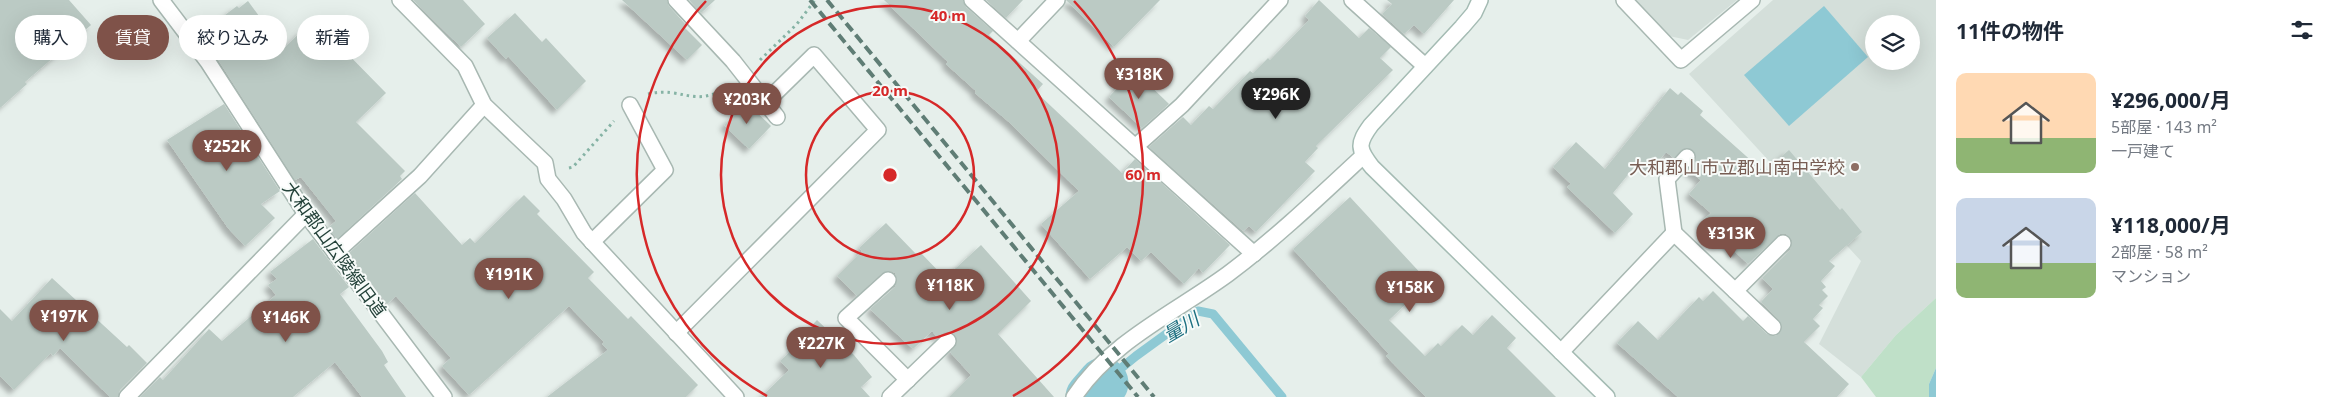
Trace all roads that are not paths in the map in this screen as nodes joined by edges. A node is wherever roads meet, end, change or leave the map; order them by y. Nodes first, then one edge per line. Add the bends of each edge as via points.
1 (161, 0) edge
2 (400, 0) edge
3 (676, 0) edge
4 (972, 0) edge
5 (1057, 0) edge
6 (1280, 0) edge
7 (1352, 0) edge
8 (1480, 0) edge
9 (1624, 0) edge
10 (1752, 0) edge
11 (1018, 41) junction
12 (1425, 66) junction
13 (766, 102) junction
14 (484, 105) junction
15 (630, 106) road end
16 (778, 117) dead end
17 (1135, 147) junction
18 (1363, 156) junction
19 (1687, 157) dead end
20 (306, 214) junction
21 (1674, 233) junction
22 (592, 242) junction
23 (1783, 243) dead end
24 (335, 252) junction
25 (1254, 254) junction
26 (888, 280) dead end
27 (1735, 291) junction
28 (1773, 327) dead end
29 (676, 333) junction
30 (948, 341) dead end
31 (1561, 352) junction
32 (908, 380) junction
33 (127, 397) edge
34 (444, 397) edge
35 (736, 397) edge
36 (890, 397) edge
37 (1074, 397) edge
38 (1607, 397) edge

1 - 20 street, 大和郡山広陵線旧道 via 208,62
2 - 14 street via 465,66
3 - 13 street
4 - 11 street
5 - 11 street
6 - 17 street via 1182,105
7 - 12 street
8 - 12 street via 1474,13
9 - 10 street via 1681,60
11 - 17 street
12 - 18 street via 1362,136
13 - 16 street
13 - 29 street via 814,55 878,130
14 - 22 street via 545,163 548,178
14 - 24 street via 420,176
15 - 22 street via 665,170
17 - 25 street
18 - 25 street
18 - 31 street
19 - 21 street via 1667,179
20 - 24 street, 大和郡山広陵線旧道
20 - 33 street
21 - 27 street
21 - 31 street
22 - 29 street
23 - 27 street
24 - 34 street, 大和郡山広陵線旧道
25 - 37 street via 1124,344 1086,379
26 - 32 street via 846,318
27 - 28 street
29 - 35 street
30 - 32 street
31 - 38 street
32 - 36 street

